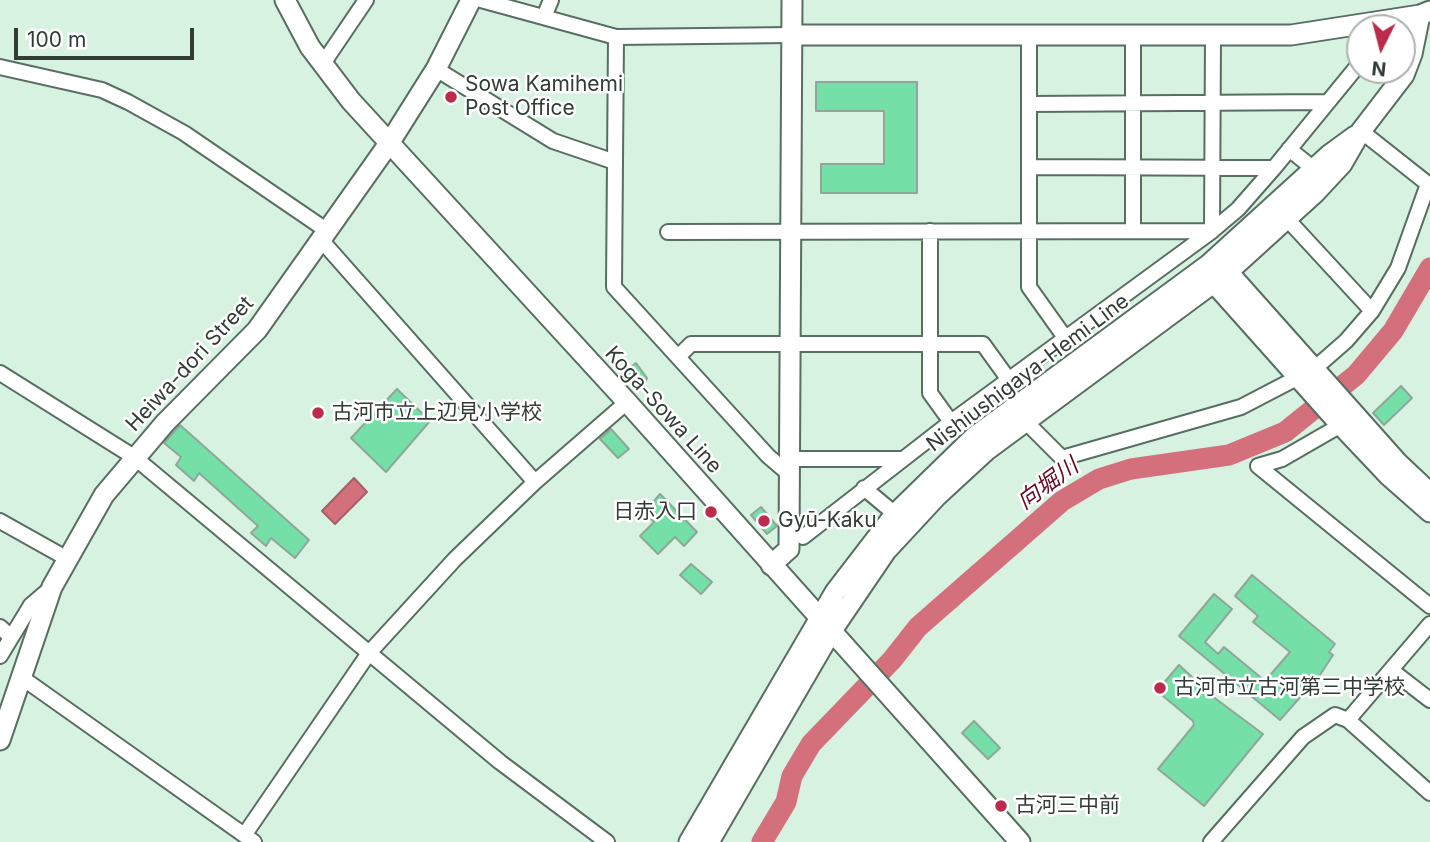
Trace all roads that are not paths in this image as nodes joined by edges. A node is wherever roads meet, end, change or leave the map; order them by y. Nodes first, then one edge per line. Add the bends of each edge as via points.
1 (285, 0) edge
2 (366, 0) edge
3 (471, 0) edge
4 (481, 0) edge
5 (551, 0) edge
6 (792, 0) edge
7 (1423, 9) edge
8 (544, 17) junction
9 (793, 35) junction
10 (1213, 35) junction
11 (1133, 36) junction
12 (616, 37) junction
13 (1029, 37) junction
14 (322, 65) junction
15 (0, 67) edge
16 (436, 69) junction
17 (1346, 80) edge
18 (1328, 102) junction
19 (1133, 103) junction
20 (1213, 103) junction
21 (1030, 104) junction
22 (1361, 131) junction
23 (390, 142) junction
24 (1289, 149) junction
25 (615, 162) junction
26 (1030, 167) junction
27 (1133, 168) junction
28 (1212, 168) junction
29 (1274, 168) junction
30 (1314, 169) junction
31 (1288, 220) junction
32 (930, 231) junction
33 (1029, 231) junction
34 (1133, 231) junction
35 (1212, 231) junction
36 (668, 232) dead end
37 (791, 232) junction
38 (325, 237) junction
39 (1217, 273) junction
40 (1372, 311) junction
41 (1066, 339) junction
42 (929, 342) junction
43 (790, 345) junction
44 (679, 356) junction
45 (0, 373) edge
46 (1308, 376) junction
47 (1009, 380) junction
48 (627, 402) junction
49 (1343, 419) junction
50 (1025, 421) junction
51 (951, 422) junction
52 (134, 457) junction
53 (902, 459) junction
54 (789, 467) junction
55 (535, 482) junction
56 (864, 488) junction
57 (1430, 493) edge
58 (1430, 512) edge
59 (895, 514) junction
60 (0, 521) edge
61 (803, 537) dead end
62 (66, 558) junction
63 (771, 565) junction
64 (52, 587) junction
65 (1430, 606) edge
66 (1430, 624) edge
67 (825, 625) junction
68 (0, 627) edge
69 (11, 637) junction
70 (369, 653) junction
71 (0, 656) edge
72 (1391, 670) junction
73 (21, 677) junction
74 (1430, 700) edge
75 (1348, 720) junction
76 (0, 740) edge
77 (1430, 793) edge
78 (251, 840) edge
79 (607, 842) edge
80 (689, 842) edge
81 (709, 842) edge
82 (1020, 842) edge
83 (1211, 842) edge

1 - 14 street, Koga-Sowa Line
2 - 14 street
3 - 16 street, Heiwa-dori Street
4 - 8 street
5 - 8 street
6 - 9 street
7 - 10 street via 1305,33
7 - 22 street, Nishiushigaya-Hemi Line via 1404,75
8 - 12 street
9 - 12 street
9 - 13 street
9 - 37 street
10 - 11 street
10 - 20 street
11 - 13 street
11 - 19 street
12 - 25 street
13 - 21 street
14 - 23 street, Koga-Sowa Line
15 - 38 street via 102,90 128,102 184,133
16 - 23 street, Heiwa-dori Street
16 - 25 street via 553,141
17 - 18 street
18 - 20 street
18 - 24 street
19 - 20 street
19 - 21 street
19 - 27 street
20 - 28 street
21 - 26 street
22 - 30 street, Nishiushigaya-Hemi Line
22 - 31 street, Nishiushigaya-Hemi Line via 1342,164
22 - 40 street via 1428,184 1398,268
23 - 38 street, Heiwa-dori Street
23 - 48 street, Koga-Sowa Line
24 - 29 street
24 - 30 street
25 - 44 street via 614,287
26 - 27 street
26 - 33 street
27 - 28 street
27 - 34 street
28 - 29 street
28 - 35 street
29 - 35 street
30 - 39 street, Nishiushigaya-Hemi Line
31 - 39 street, Nishiushigaya-Hemi Line
31 - 40 street
32 - 33 street
32 - 37 street
32 - 42 street
33 - 34 street
33 - 41 street via 1029,287
34 - 35 street
35 - 41 street
36 - 37 street
37 - 43 street
38 - 52 street, Heiwa-dori Street via 257,330
38 - 55 street
39 - 46 street
39 - 50 street, Nishiushigaya-Hemi Line
39 - 59 street, Nishiushigaya-Hemi Line via 974,438
40 - 46 street
41 - 47 street
42 - 43 street
42 - 47 street via 983,344
42 - 51 street via 930,393
43 - 44 street via 691,344
43 - 54 street
44 - 54 street via 768,456
45 - 52 street
46 - 49 street
46 - 50 street via 1241,407 1062,458
47 - 51 street
48 - 55 street
48 - 63 street, Koga-Sowa Line
49 - 57 street
49 - 58 street via 1388,475
49 - 65 street via 1294,452 1258,467
50 - 67 street, Nishiushigaya-Hemi Line via 979,456 919,514
51 - 53 street
52 - 62 street, Heiwa-dori Street via 104,495
52 - 70 street
53 - 54 street
53 - 56 street
54 - 63 street via 789,548
55 - 70 street via 454,559
56 - 59 street
56 - 61 street
59 - 67 street, Nishiushigaya-Hemi Line via 851,568
60 - 62 street
62 - 64 street, Heiwa-dori Street
63 - 67 street, Koga-Sowa Line
64 - 69 street via 32,605
64 - 73 street, Heiwa-dori Street
66 - 72 street
67 - 80 street, Nishiushigaya-Hemi Line
67 - 81 street, Nishiushigaya-Hemi Line
67 - 82 street, Koga-Sowa Line
68 - 69 street
69 - 71 street
70 - 78 street
70 - 79 street via 500,762
72 - 74 street
72 - 75 street
73 - 76 street, Heiwa-dori Street
73 - 78 street
75 - 77 street
75 - 83 street via 1335,715 1303,737

